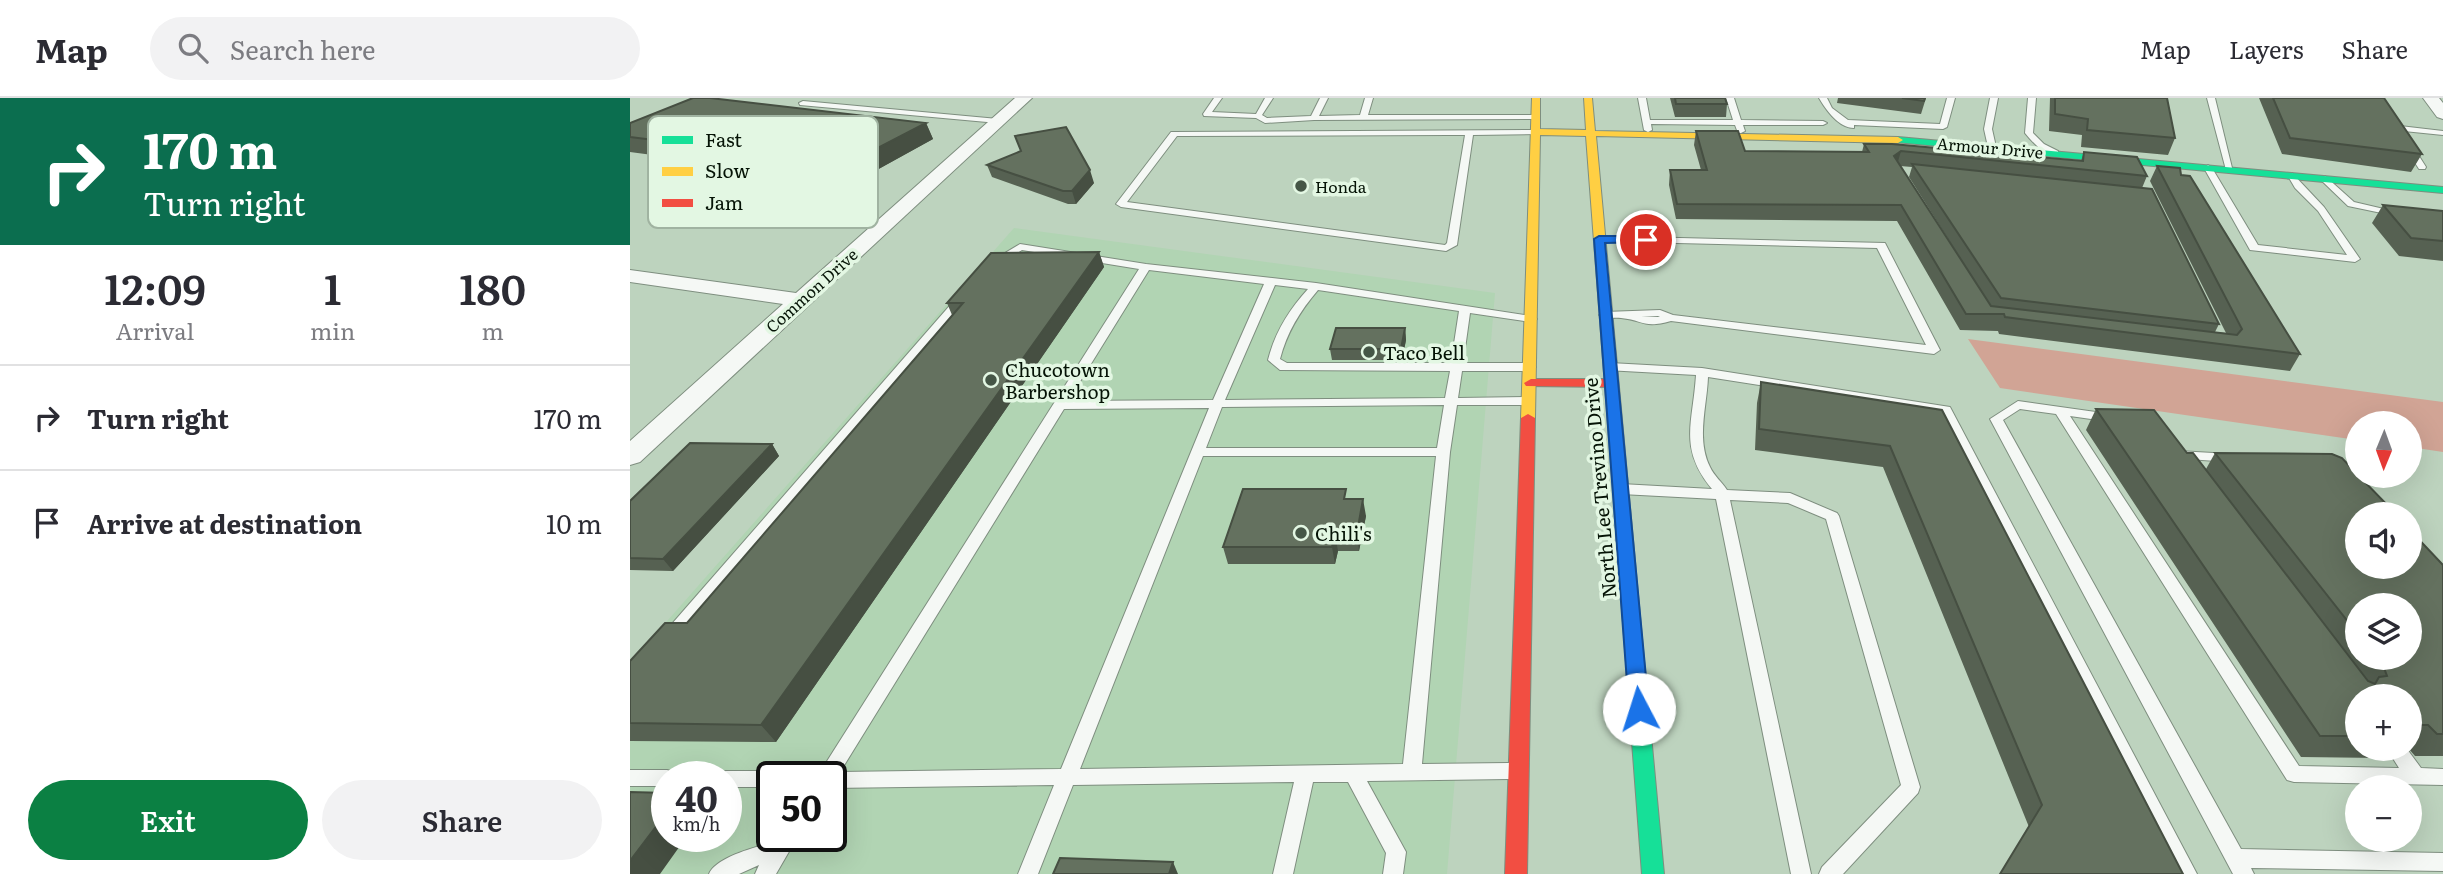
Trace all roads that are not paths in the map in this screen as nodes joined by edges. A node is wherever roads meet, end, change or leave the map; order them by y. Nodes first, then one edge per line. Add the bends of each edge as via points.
1 (1024, 98) edge
2 (1218, 98) edge
3 (1269, 98) edge
4 (1324, 98) edge
5 (1369, 98) edge
6 (1536, 98) edge
7 (1588, 98) edge
8 (1642, 98) edge
9 (1730, 98) edge
10 (1823, 98) edge
11 (1951, 98) edge
12 (1994, 98) edge
13 (2032, 98) edge
14 (2211, 98) edge
15 (2376, 98) edge
16 (2431, 98) edge
17 (803, 103) dead end
18 (1487, 113) junction
19 (2443, 114) edge
20 (1258, 116) junction
21 (1364, 117) junction
22 (1314, 118) junction
23 (998, 121) junction
24 (1846, 122) junction
25 (1823, 123) dead end
26 (1536, 125) junction
27 (1648, 128) junction
28 (2397, 128) junction
29 (1740, 129) junction
30 (1484, 132) junction
31 (1469, 133) junction
32 (1591, 133) junction
33 (2443, 133) edge
34 (1869, 138) junction
35 (1992, 146) junction
36 (2055, 153) junction
37 (2423, 167) edge
38 (2208, 168) junction
39 (2230, 170) junction
40 (2292, 176) junction
41 (2325, 179) junction
42 (2443, 190) edge
43 (2402, 213) edge
44 (1599, 239) junction
45 (1146, 267) junction
46 (630, 276) edge
47 (1271, 281) junction
48 (1316, 286) junction
49 (798, 300) junction
50 (1465, 311) junction
51 (1605, 315) junction
52 (1531, 319) junction
53 (1457, 368) junction
54 (1702, 372) junction
55 (1530, 375) junction
56 (1610, 375) junction
57 (1451, 401) junction
58 (1530, 401) junction
59 (1217, 404) junction
60 (1059, 405) junction
61 (2060, 411) junction
62 (2123, 420) edge
63 (1198, 452) junction
64 (1443, 452) junction
65 (630, 456) edge
66 (2248, 459) edge
67 (2194, 477) edge
68 (1620, 489) junction
69 (1722, 493) junction
70 (657, 652) edge
71 (836, 761) edge
72 (1519, 771) junction
73 (1412, 772) junction
74 (1353, 773) junction
75 (1305, 774) junction
76 (2355, 775) edge
77 (2422, 776) edge
78 (2443, 776) edge
79 (1067, 777) junction
80 (630, 778) edge
81 (651, 778) edge
82 (847, 780) edge
83 (763, 852) edge
84 (778, 852) edge
85 (2443, 862) edge
86 (2239, 866) edge
87 (719, 874) edge
88 (765, 874) edge
89 (1028, 874) edge
90 (1283, 874) edge
91 (1393, 874) edge
92 (1516, 874) edge
93 (1653, 874) edge
94 (1801, 874) edge
95 (1829, 874) edge
96 (2187, 874) edge

1 - 23 street, Common Drive
2 - 20 lane via 1207,114
3 - 20 lane
4 - 22 lane
5 - 21 lane
6 - 26 main road
7 - 32 main road, North Lee Trevino Drive
8 - 27 lane
9 - 29 lane
10 - 24 lane
11 - 24 lane via 1943,127
12 - 35 lane via 1989,130
13 - 36 lane via 2029,132
14 - 39 lane
15 - 28 lane
16 - 19 street
17 - 23 lane
18 - 21 lane
18 - 26 lane
18 - 30 lane
20 - 22 lane via 1265,121
21 - 22 lane
23 - 49 street, Common Drive
24 - 34 lane
25 - 29 lane
26 - 30 lane
26 - 32 main road, Armour Drive
26 - 52 main road
27 - 29 main road, Armour Drive
27 - 32 main road, Armour Drive
28 - 33 lane
28 - 37 lane
29 - 34 main road, Armour Drive
30 - 31 lane
31 - 31 lane via 1174,134 1121,204 1446,248 1451,245
32 - 44 main road, North Lee Trevino Drive
34 - 35 main road, Armour Drive
35 - 36 main road, Armour Drive
36 - 38 main road, Armour Drive via 2136,167
38 - 39 main road, Armour Drive
38 - 40 lane via 2254,248 2355,259
39 - 40 main road, Armour Drive
40 - 41 main road, Armour Drive
41 - 42 main road, Armour Drive
41 - 43 lane via 2351,204
44 - 51 main road, North Lee Trevino Drive
44 - 51 lane via 1881,245 1934,350 1670,318 1659,323
45 - 47 lane
45 - 60 lane
45 - 70 lane via 1020,247 991,264
46 - 49 street
47 - 48 lane
47 - 59 lane
48 - 50 lane
48 - 53 lane via 1298,306 1277,344 1274,360 1283,367
49 - 65 street, Common Drive
50 - 52 lane
50 - 53 lane
51 - 56 main road, North Lee Trevino Drive
52 - 55 main road
53 - 55 lane
53 - 57 lane
54 - 56 lane
54 - 69 lane via 1695,426 1702,465
54 - 96 lane via 1945,410
55 - 56 main road
55 - 58 main road
56 - 68 main road, North Lee Trevino Drive
57 - 58 lane
57 - 59 lane
57 - 64 lane
58 - 72 main road
59 - 60 lane
59 - 63 lane
60 - 71 lane
61 - 62 lane
61 - 76 lane via 2294,774
61 - 86 lane via 2018,405 1996,419
63 - 64 lane
63 - 79 lane
64 - 73 lane
66 - 67 lane via 2174,451
68 - 69 lane
68 - 93 main road, North Lee Trevino Drive
69 - 94 lane
69 - 95 lane via 1790,498 1832,516 1911,787
72 - 73 lane
72 - 92 main road
73 - 74 lane
74 - 75 lane
74 - 91 lane via 1396,852
75 - 79 lane
75 - 90 lane
77 - 78 lane
79 - 82 lane
79 - 89 lane
80 - 81 lane
83 - 87 lane
84 - 88 lane
85 - 86 lane

